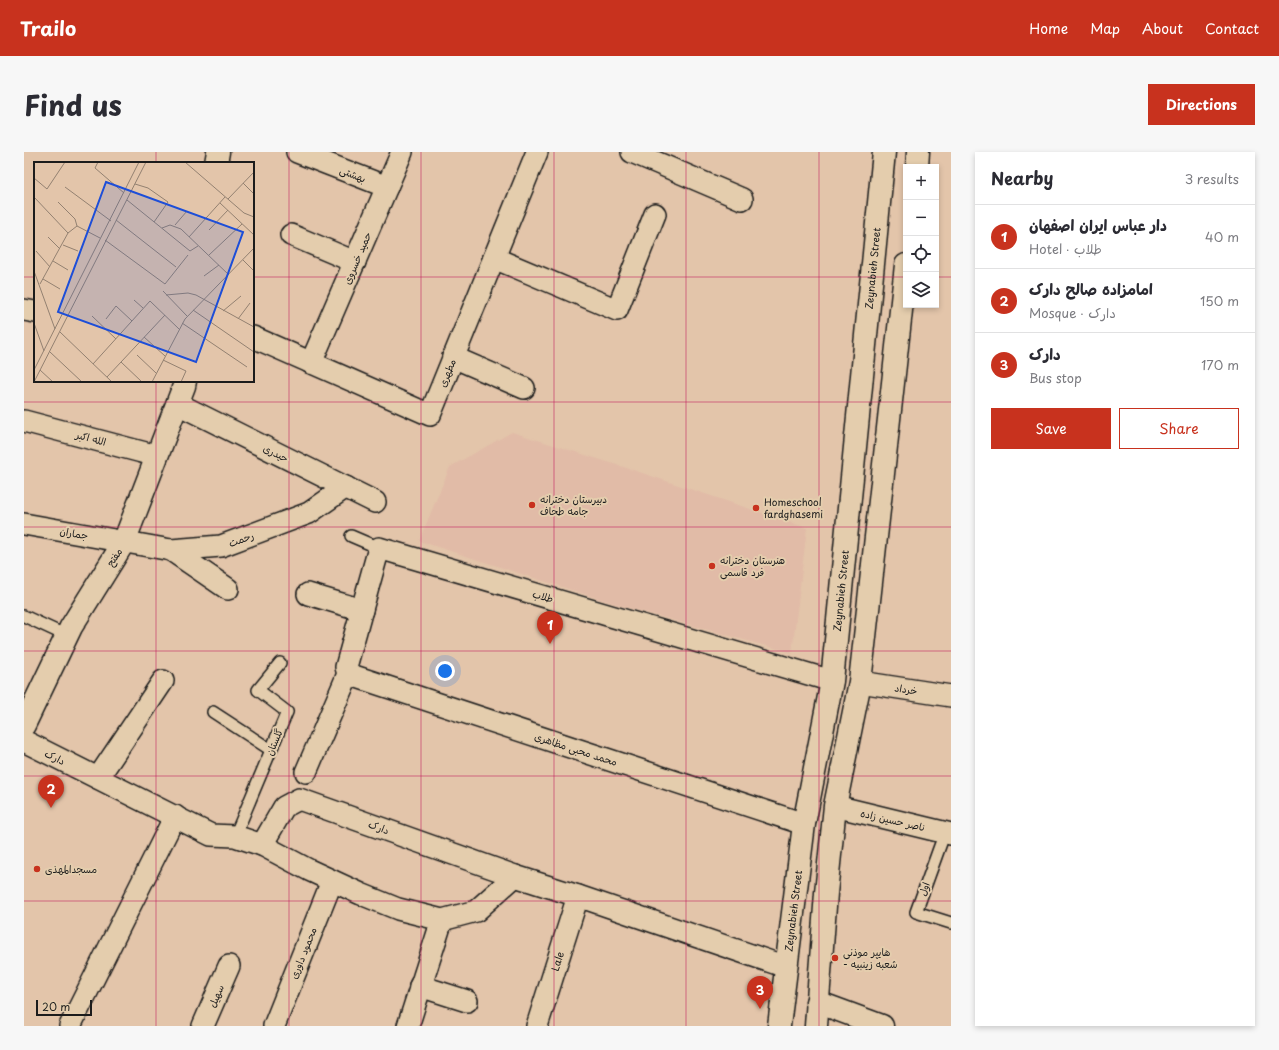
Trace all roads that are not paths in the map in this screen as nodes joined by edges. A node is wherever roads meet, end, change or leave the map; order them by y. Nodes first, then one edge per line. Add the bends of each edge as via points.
1 (218, 152) edge
2 (297, 152) edge
3 (402, 152) edge
4 (537, 152) edge
5 (632, 152) edge
6 (884, 152) edge
7 (918, 152) edge
8 (216, 162) edge
9 (917, 164) edge
10 (387, 187) junction
11 (742, 199) dead end
12 (655, 214) dead end
13 (291, 235) dead end
14 (494, 258) junction
15 (355, 262) junction
16 (905, 272) edge
17 (24, 310) edge
18 (34, 312) edge
19 (254, 337) edge
20 (453, 357) junction
21 (311, 363) junction
22 (185, 382) edge
23 (524, 388) dead end
24 (178, 404) junction
25 (24, 420) edge
26 (157, 456) junction
27 (346, 487) junction
28 (376, 502) dead end
29 (24, 524) edge
30 (351, 536) dead end
31 (124, 542) junction
32 (379, 548) junction
33 (171, 550) junction
34 (228, 589) dead end
35 (308, 594) dead end
36 (362, 610) junction
37 (24, 616) edge
38 (67, 636) junction
39 (280, 663) dead end
40 (348, 674) junction
41 (163, 681) dead end
42 (832, 681) junction
43 (860, 682) junction
44 (951, 696) edge
45 (213, 712) dead end
46 (24, 725) edge
47 (24, 741) edge
48 (271, 750) junction
49 (817, 759) junction
50 (306, 772) dead end
51 (98, 778) junction
52 (835, 806) junction
53 (175, 816) junction
54 (804, 824) junction
55 (948, 833) edge
56 (235, 836) junction
57 (262, 845) junction
58 (800, 858) junction
59 (515, 876) junction
60 (332, 881) junction
61 (826, 893) junction
62 (578, 896) junction
63 (442, 920) junction
64 (951, 923) edge
65 (229, 966) dead end
66 (786, 966) junction
67 (420, 986) junction
68 (467, 1001) dead end
69 (817, 1002) junction
70 (70, 1026) edge
71 (203, 1026) edge
72 (274, 1026) edge
73 (408, 1026) edge
74 (537, 1026) edge
75 (779, 1026) edge
76 (816, 1026) edge
77 (882, 1026) edge

1 - 8 main road
2 - 10 street, بهشتی
3 - 10 street, حمید خسروی
4 - 14 street, مطهری
5 - 11 street
6 - 42 main road, Zeynabieh Street
7 - 9 main road
10 - 15 street, حمید خسروی
12 - 14 street via 617,310
13 - 15 street
14 - 20 street, مطهری
15 - 21 street, حمید خسروی
16 - 43 main road
17 - 18 street
19 - 21 street, مطهری
20 - 21 street, مطهری via 430,415
20 - 23 street
22 - 24 main road, مفتح
24 - 26 main road, مفتح
24 - 27 street, حیدری
25 - 26 street, الله اکبر
26 - 31 main road, مفتح
27 - 28 street, حیدری
27 - 33 street, رحمت via 309,513 222,546
29 - 31 street, جماران
30 - 32 lane
31 - 33 street, رحمت
31 - 38 main road, مفتح
32 - 36 street
32 - 42 street, طلاب
33 - 34 street
35 - 36 street
36 - 40 street via 346,667
37 - 38 lane
38 - 46 main road, مفتح
39 - 48 lane, گلستان via 258,690 287,712
40 - 50 street
40 - 54 street, محمد محبی مظاهری
41 - 51 street
42 - 49 main road, Zeynabieh Street
43 - 44 street, خرداد
43 - 52 main road
45 - 48 lane
47 - 51 street, دارک
48 - 56 lane, گلستان
49 - 52 main road via 818,800 828,808
49 - 54 main road, Zeynabieh Street
51 - 53 street, دارک
52 - 55 street, ناصر حسین زاده
52 - 61 main road
53 - 56 street, دارک via 211,834
53 - 70 street
54 - 58 main road, Zeynabieh Street
55 - 64 lane, اول via 916,912
56 - 57 street, دارک
57 - 59 street, دارک via 284,807 299,799
57 - 60 street, دارک
58 - 61 main road via 812,850 818,852 822,859 822,878
58 - 66 main road, Zeynabieh Street
59 - 62 street, دارک
59 - 63 street, دارک via 476,911
60 - 63 street, دارک via 398,909
60 - 72 street, محمود داوری
61 - 69 main road
62 - 66 street, دارک
62 - 74 street, Lale
63 - 67 street
65 - 71 street, سهیل
66 - 75 main road, Zeynabieh Street
67 - 68 street
67 - 73 street
69 - 76 main road
69 - 77 main road

